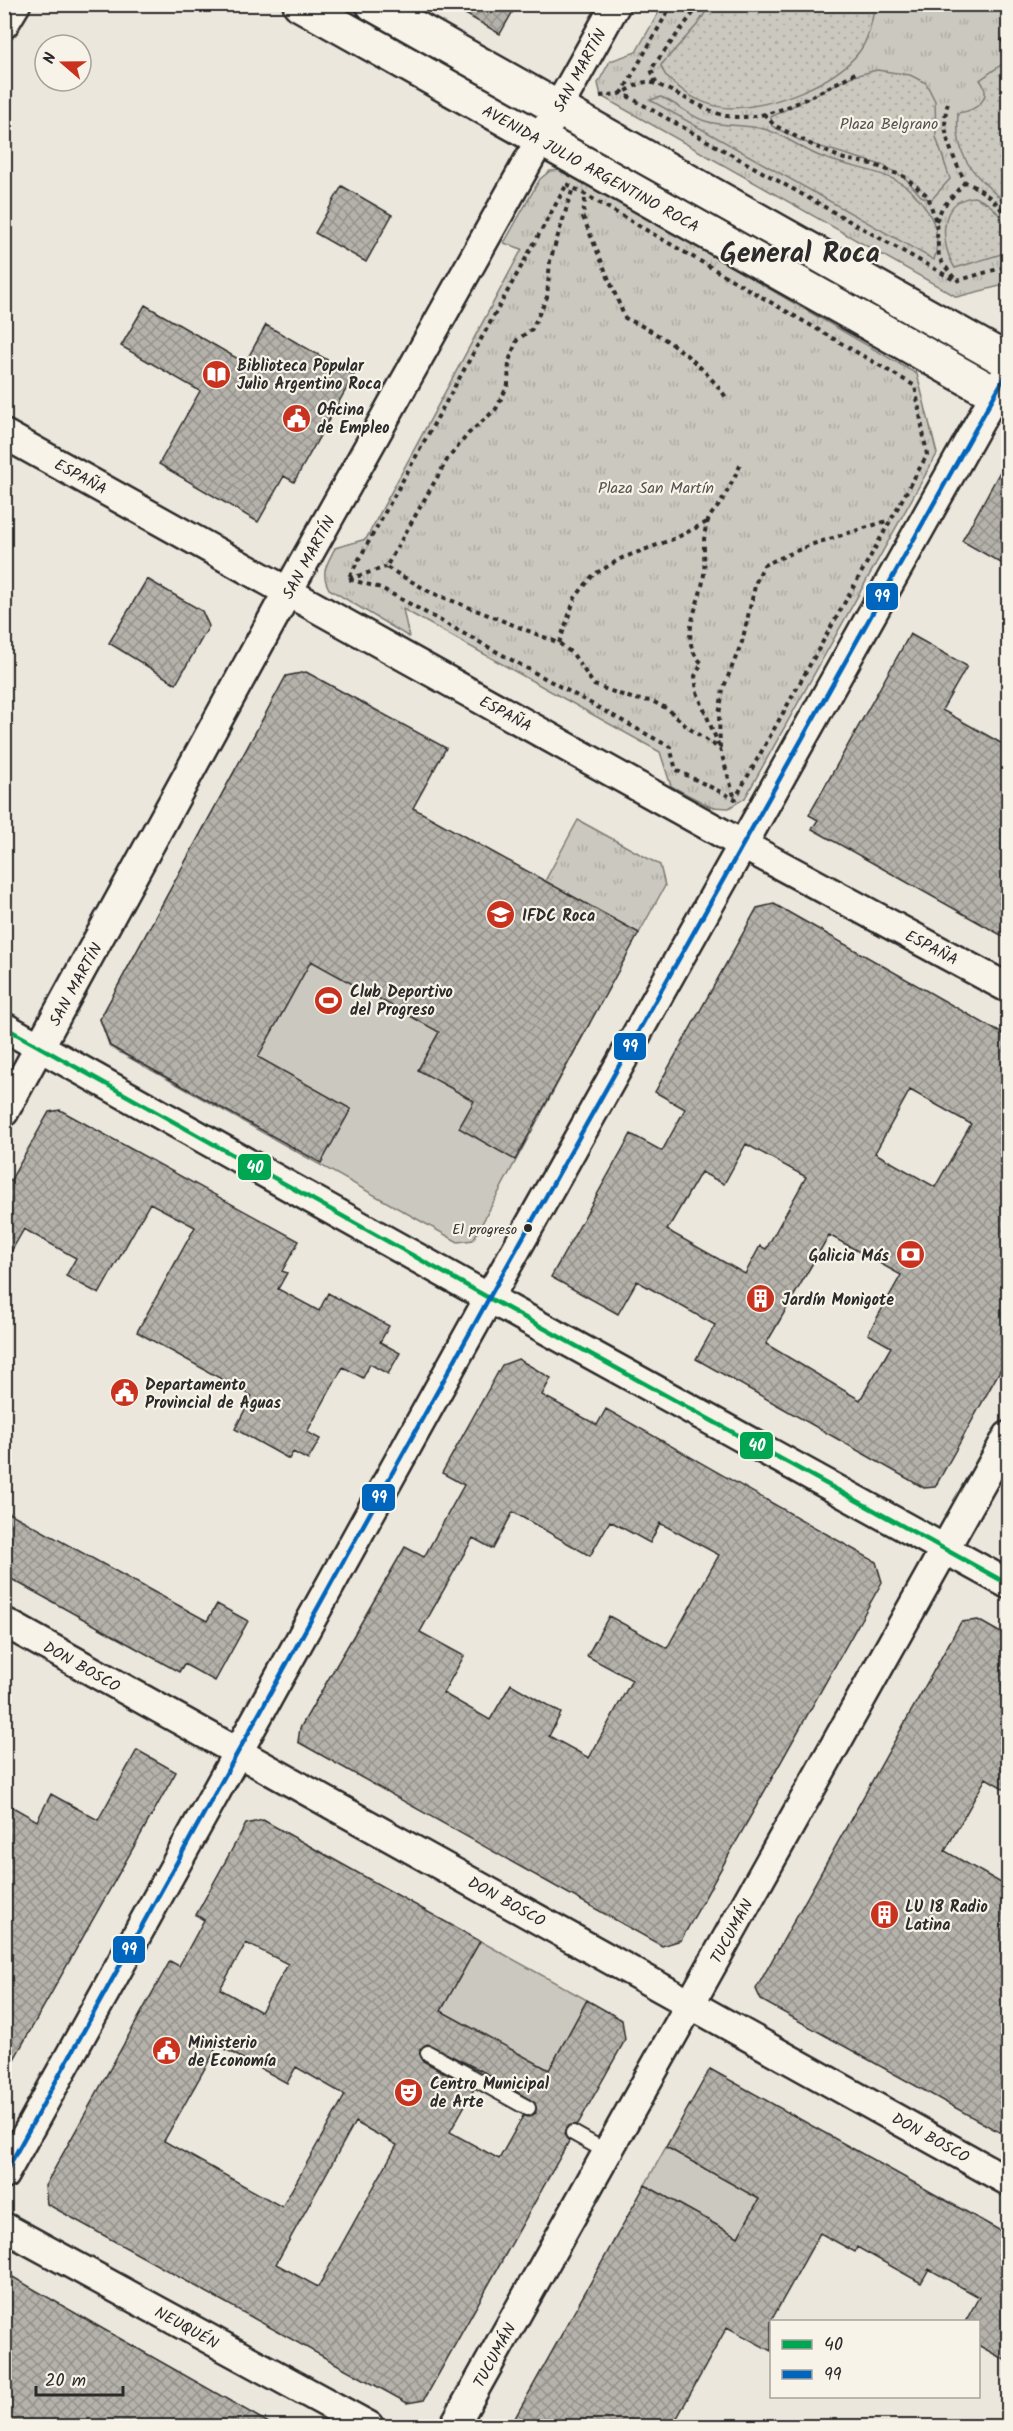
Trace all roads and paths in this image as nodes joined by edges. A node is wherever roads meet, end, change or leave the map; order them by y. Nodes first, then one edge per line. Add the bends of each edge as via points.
1 (16, 4) edge
2 (300, 4) edge
3 (373, 4) edge
4 (616, 4) edge
5 (672, 4) edge
6 (700, 4) edge
7 (4, 24) edge
8 (1008, 38) edge
9 (1001, 42) dead end
10 (860, 71) dead end
11 (656, 83) junction
12 (622, 93) junction
13 (948, 103) dead end
14 (558, 107) junction
15 (764, 114) junction
16 (540, 139) junction
17 (965, 182) junction
18 (573, 187) junction
19 (585, 195) junction
20 (1008, 219) edge
21 (936, 222) junction
22 (1008, 266) edge
23 (956, 281) junction
24 (1008, 362) edge
25 (1004, 389) edge
26 (728, 400) dead end
27 (4, 434) edge
28 (742, 462) dead end
29 (890, 520) junction
30 (708, 521) junction
31 (386, 567) junction
32 (348, 579) junction
33 (288, 591) junction
34 (559, 643) junction
35 (720, 749) junction
36 (735, 799) junction
37 (745, 846) junction
38 (1008, 988) edge
39 (4, 1027) edge
40 (41, 1047) junction
41 (4, 1112) edge
42 (489, 1298) junction
43 (1008, 1436) edge
44 (946, 1548) junction
45 (1008, 1584) edge
46 (4, 1622) edge
47 (237, 1754) junction
48 (691, 2002) junction
49 (428, 2053) dead end
50 (528, 2108) dead end
51 (573, 2133) dead end
52 (607, 2152) junction
53 (4, 2175) edge
54 (1008, 2181) edge
55 (4, 2227) edge
56 (369, 2427) edge
57 (454, 2427) edge

1 - 7 street
2 - 16 main road, AVENIDA JULIO ARGENTINO ROCA
3 - 14 main road
4 - 14 street, SAN MARTÍN
5 - 12 path
6 - 11 path via 651,69
8 - 9 path
10 - 15 path
11 - 12 path via 647,82
11 - 15 path via 688,102 727,116
12 - 14 path
12 - 23 path
13 - 17 path via 944,117 948,143
14 - 16 street, SAN MARTÍN
14 - 24 main road
15 - 21 path via 774,125 814,146 905,177 928,196
16 - 25 main road, AVENIDA JULIO ARGENTINO ROCA
16 - 33 street, SAN MARTÍN
17 - 20 path via 982,190
17 - 21 path via 942,208
18 - 19 path
18 - 31 path via 550,261 547,297 532,329 517,340 509,361 508,385 496,409 447,460
18 - 32 path via 567,184
19 - 26 path via 583,217 625,318 654,331 693,358
19 - 29 path via 915,386 927,455
21 - 23 path via 939,258
22 - 23 path
25 - 37 street
27 - 33 street, ESPAÑA
28 - 30 path
29 - 35 path via 810,545 764,565 756,582 742,642 723,689
29 - 36 path
30 - 34 path via 622,558 593,575 575,598
30 - 35 path via 702,556 704,580 692,614 691,638 695,657 702,663 696,676 697,692
31 - 32 path
31 - 34 path via 430,592
32 - 36 path via 381,588 670,747 676,770
33 - 37 street, ESPAÑA
33 - 40 street, SAN MARTÍN
34 - 35 path via 573,654 594,685 668,709
35 - 36 path
37 - 38 street, ESPAÑA
37 - 42 street
39 - 40 street
40 - 41 street, SAN MARTÍN
40 - 42 street
42 - 44 street
42 - 47 street
43 - 44 street, TUCUMÁN
44 - 45 street
44 - 48 street, TUCUMÁN
46 - 47 street, DON BOSCO
47 - 48 street, DON BOSCO
47 - 53 street
48 - 52 street, TUCUMÁN
48 - 54 street, DON BOSCO
49 - 50 lane
51 - 52 lane
52 - 57 street, TUCUMÁN
55 - 56 street, NEUQUÉN

